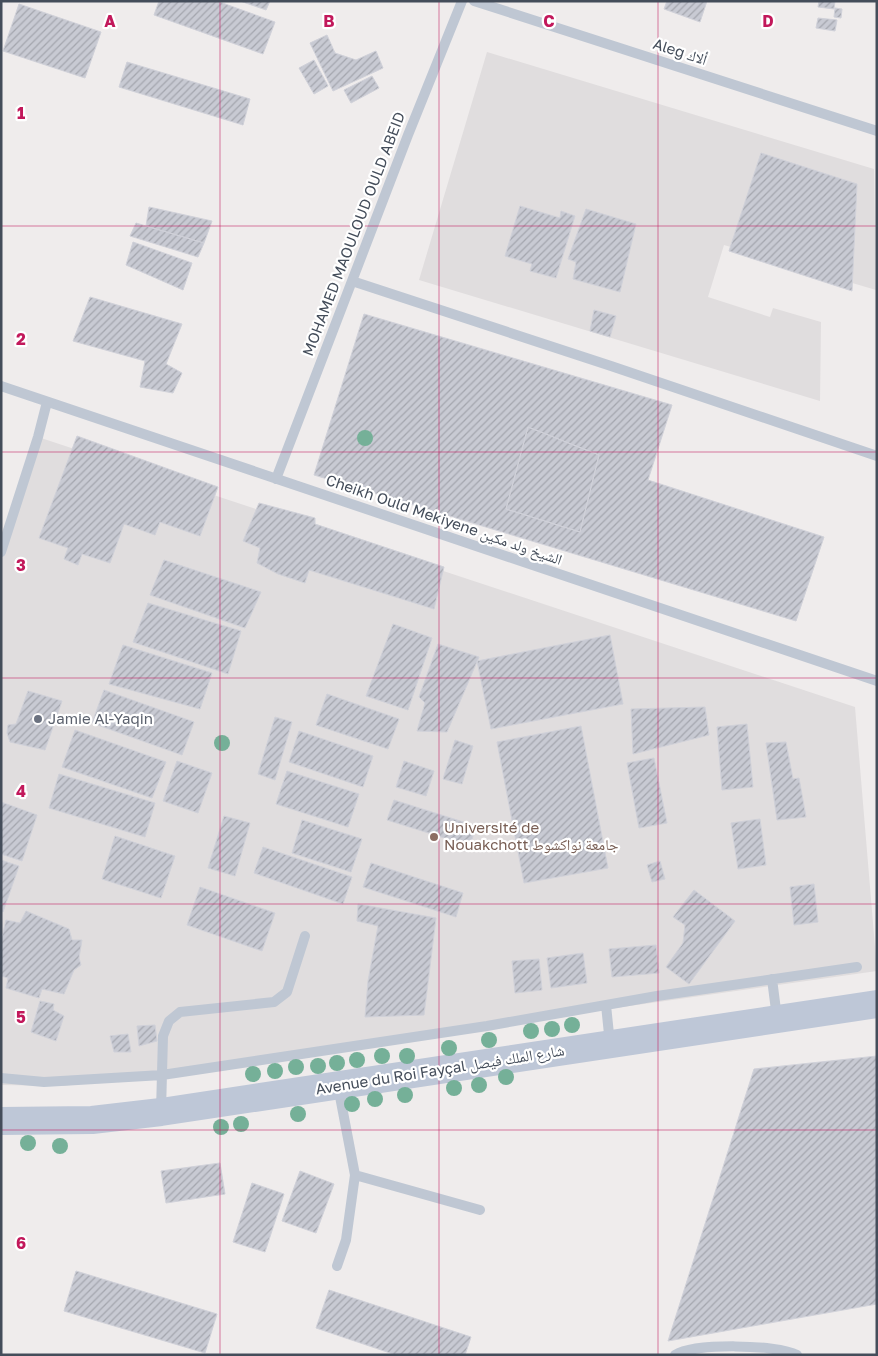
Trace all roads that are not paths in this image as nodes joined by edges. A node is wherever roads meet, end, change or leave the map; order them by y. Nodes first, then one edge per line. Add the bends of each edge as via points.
1 (462, 1) edge
2 (474, 1) edge
3 (877, 131) edge
4 (352, 281) junction
5 (1, 386) edge
6 (48, 402) junction
7 (877, 456) edge
8 (276, 479) junction
9 (1, 552) edge
10 (877, 681) edge
11 (305, 936) dead end
12 (856, 967) dead end
13 (772, 979) junction
14 (877, 1004) edge
15 (606, 1005) junction
16 (777, 1019) junction
17 (610, 1044) junction
18 (162, 1075) junction
19 (1, 1078) edge
20 (338, 1085) junction
21 (161, 1112) junction
22 (1, 1121) edge
23 (355, 1176) junction
24 (480, 1210) dead end
25 (337, 1266) dead end
26 (675, 1355) edge
27 (797, 1355) edge

1 - 4 lane, MOHAMED MAOULOUD OULD ABEID
2 - 3 lane, Aleg ألاك
4 - 7 lane
4 - 8 lane, MOHAMED MAOULOUD OULD ABEID
5 - 6 lane, Cheikh Ould Mekiyene الشيخ ولد مكين
6 - 8 lane, Cheikh Ould Mekiyene الشيخ ولد مكين
6 - 9 lane
8 - 10 lane, Cheikh Ould Mekiyene الشيخ ولد مكين
11 - 18 lane via 287,992 274,1002 180,1012 169,1021 164,1036
12 - 13 lane
13 - 15 lane
13 - 16 lane
14 - 16 street, Avenue du Roi Fayçal شارع الملك فيصل
15 - 17 lane
15 - 18 lane
16 - 17 street, Avenue du Roi Fayçal شارع الملك فيصل
17 - 20 street, Avenue du Roi Fayçal شارع الملك فيصل
18 - 19 lane via 44,1082
18 - 21 lane
20 - 21 street, Avenue du Roi Fayçal شارع الملك فيصل
20 - 23 lane
21 - 22 street, Avenue du Roi Fayçal شارع الملك فيصل via 92,1120
23 - 24 lane
23 - 25 lane via 346,1240
26 - 27 lane via 685,1350 753,1347

